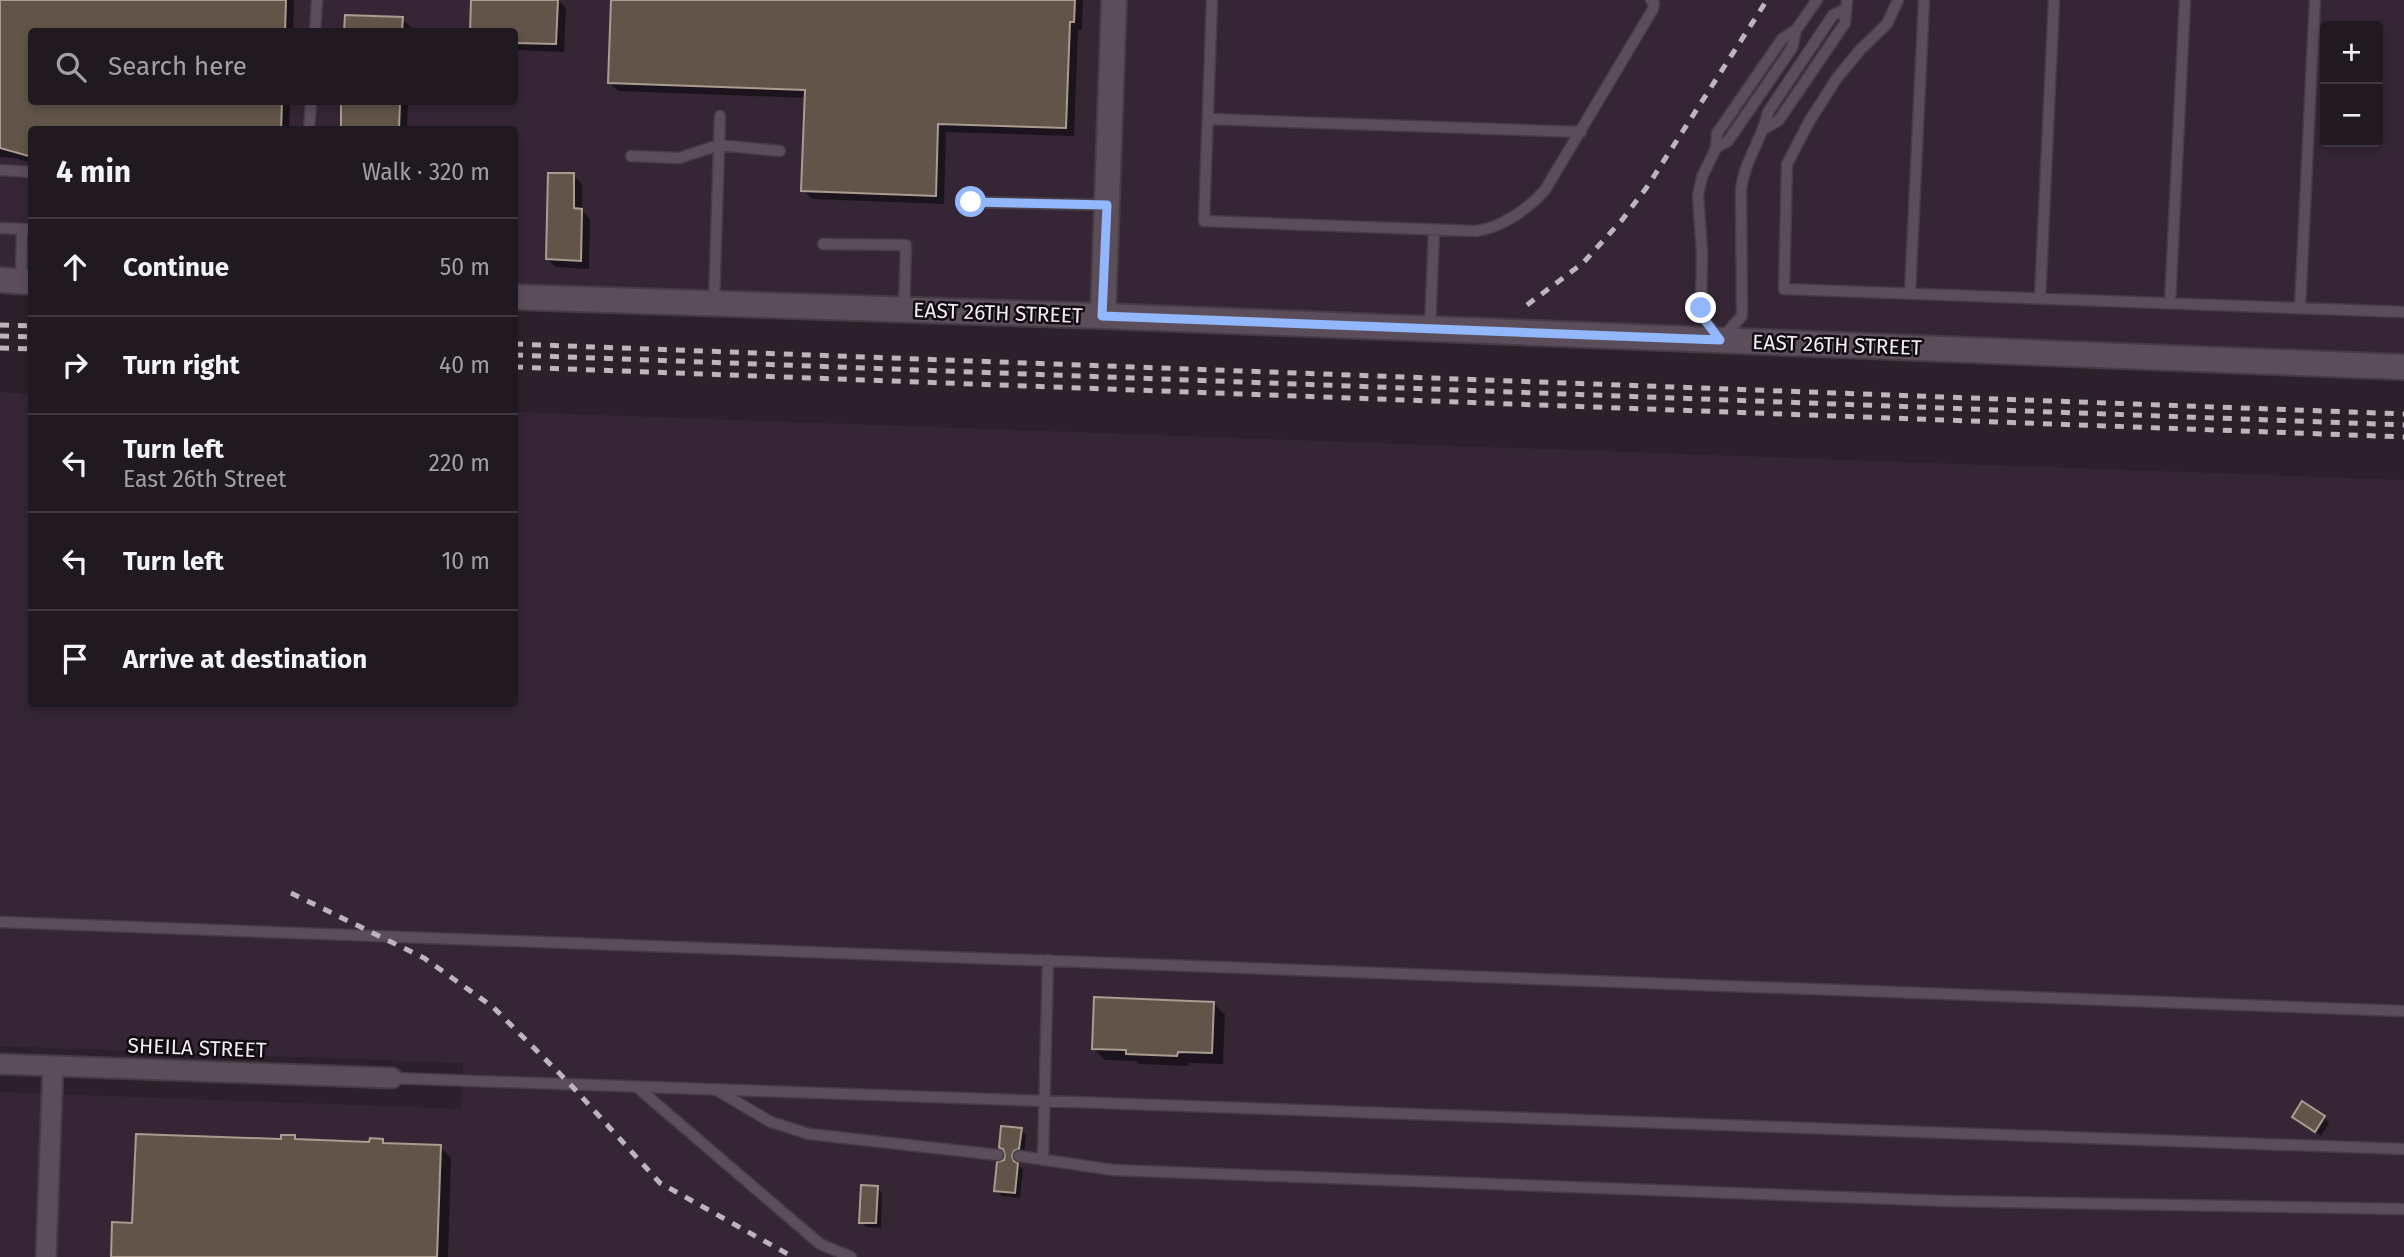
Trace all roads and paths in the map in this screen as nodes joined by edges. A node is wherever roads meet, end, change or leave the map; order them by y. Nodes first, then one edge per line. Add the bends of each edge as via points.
1 (317, 0) edge
2 (1114, 0) edge
3 (1213, 0) edge
4 (1651, 0) edge
5 (1817, 0) edge
6 (1898, 0) edge
7 (1924, 0) edge
8 (2054, 0) edge
9 (2185, 0) edge
10 (2315, 0) edge
11 (1847, 5) edge
12 (315, 28) edge
13 (310, 105) edge
14 (720, 116) dead end
15 (1208, 119) junction
16 (309, 126) edge
17 (1581, 132) junction
18 (719, 145) junction
19 (780, 150) dead end
20 (631, 156) dead end
21 (0, 170) edge
22 (28, 172) edge
23 (971, 202) dead end
24 (1107, 205) junction
25 (0, 228) edge
26 (27, 229) edge
27 (1434, 230) junction
28 (822, 244) dead end
29 (18, 281) edge
30 (1909, 293) junction
31 (518, 297) edge
32 (2040, 298) junction
33 (2170, 303) junction
34 (714, 304) junction
35 (2300, 308) junction
36 (904, 310) junction
37 (2404, 312) edge
38 (1102, 316) junction
39 (1430, 329) junction
40 (1720, 340) junction
41 (2404, 367) edge
42 (0, 922) edge
43 (1048, 960) junction
44 (2404, 1011) edge
45 (0, 1064) edge
46 (53, 1066) junction
47 (392, 1078) joint
48 (638, 1088) junction
49 (718, 1090) junction
50 (1044, 1101) junction
51 (2404, 1149) edge
52 (998, 1154) dead end
53 (1019, 1156) dead end
54 (1043, 1160) junction
55 (2404, 1209) edge
56 (46, 1257) edge
57 (851, 1257) edge

1 - 12 lane
2 - 24 street
3 - 15 lane
4 - 17 lane via 1653,9
5 - 40 lane via 1796,30 1793,48 1728,141 1716,148 1702,177 1698,195 1701,315
6 - 30 lane via 1887,24 1837,78 1787,164 1784,289
7 - 30 lane
8 - 32 lane
9 - 33 lane
10 - 35 lane
11 - 40 lane via 1844,23 1779,120 1765,129 1749,158 1743,174 1742,316
13 - 16 lane
14 - 18 lane
15 - 17 lane
15 - 27 lane via 1204,221
17 - 27 lane via 1533,204 1481,231
18 - 19 lane
18 - 20 lane via 679,158
18 - 34 lane
21 - 22 lane
23 - 24 lane
24 - 38 street
25 - 26 lane
26 - 29 lane
27 - 39 lane
28 - 36 lane via 906,245
30 - 32 lane
31 - 34 street, EAST 26TH STREET
32 - 33 lane
33 - 35 lane
34 - 36 street, EAST 26TH STREET
35 - 37 lane
36 - 38 street, EAST 26TH STREET
38 - 39 street, EAST 26TH STREET
39 - 40 street, EAST 26TH STREET
40 - 41 street, EAST 26TH STREET
42 - 43 lane
43 - 44 lane
43 - 50 lane
45 - 46 street, SHEILA STREET
46 - 47 street, SHEILA STREET
46 - 56 street
47 - 48 lane
48 - 49 lane
48 - 57 lane via 820,1244
49 - 50 lane
49 - 52 lane via 771,1122 809,1134
50 - 51 lane
50 - 54 lane
53 - 54 lane
54 - 55 lane via 1112,1170 1680,1192

